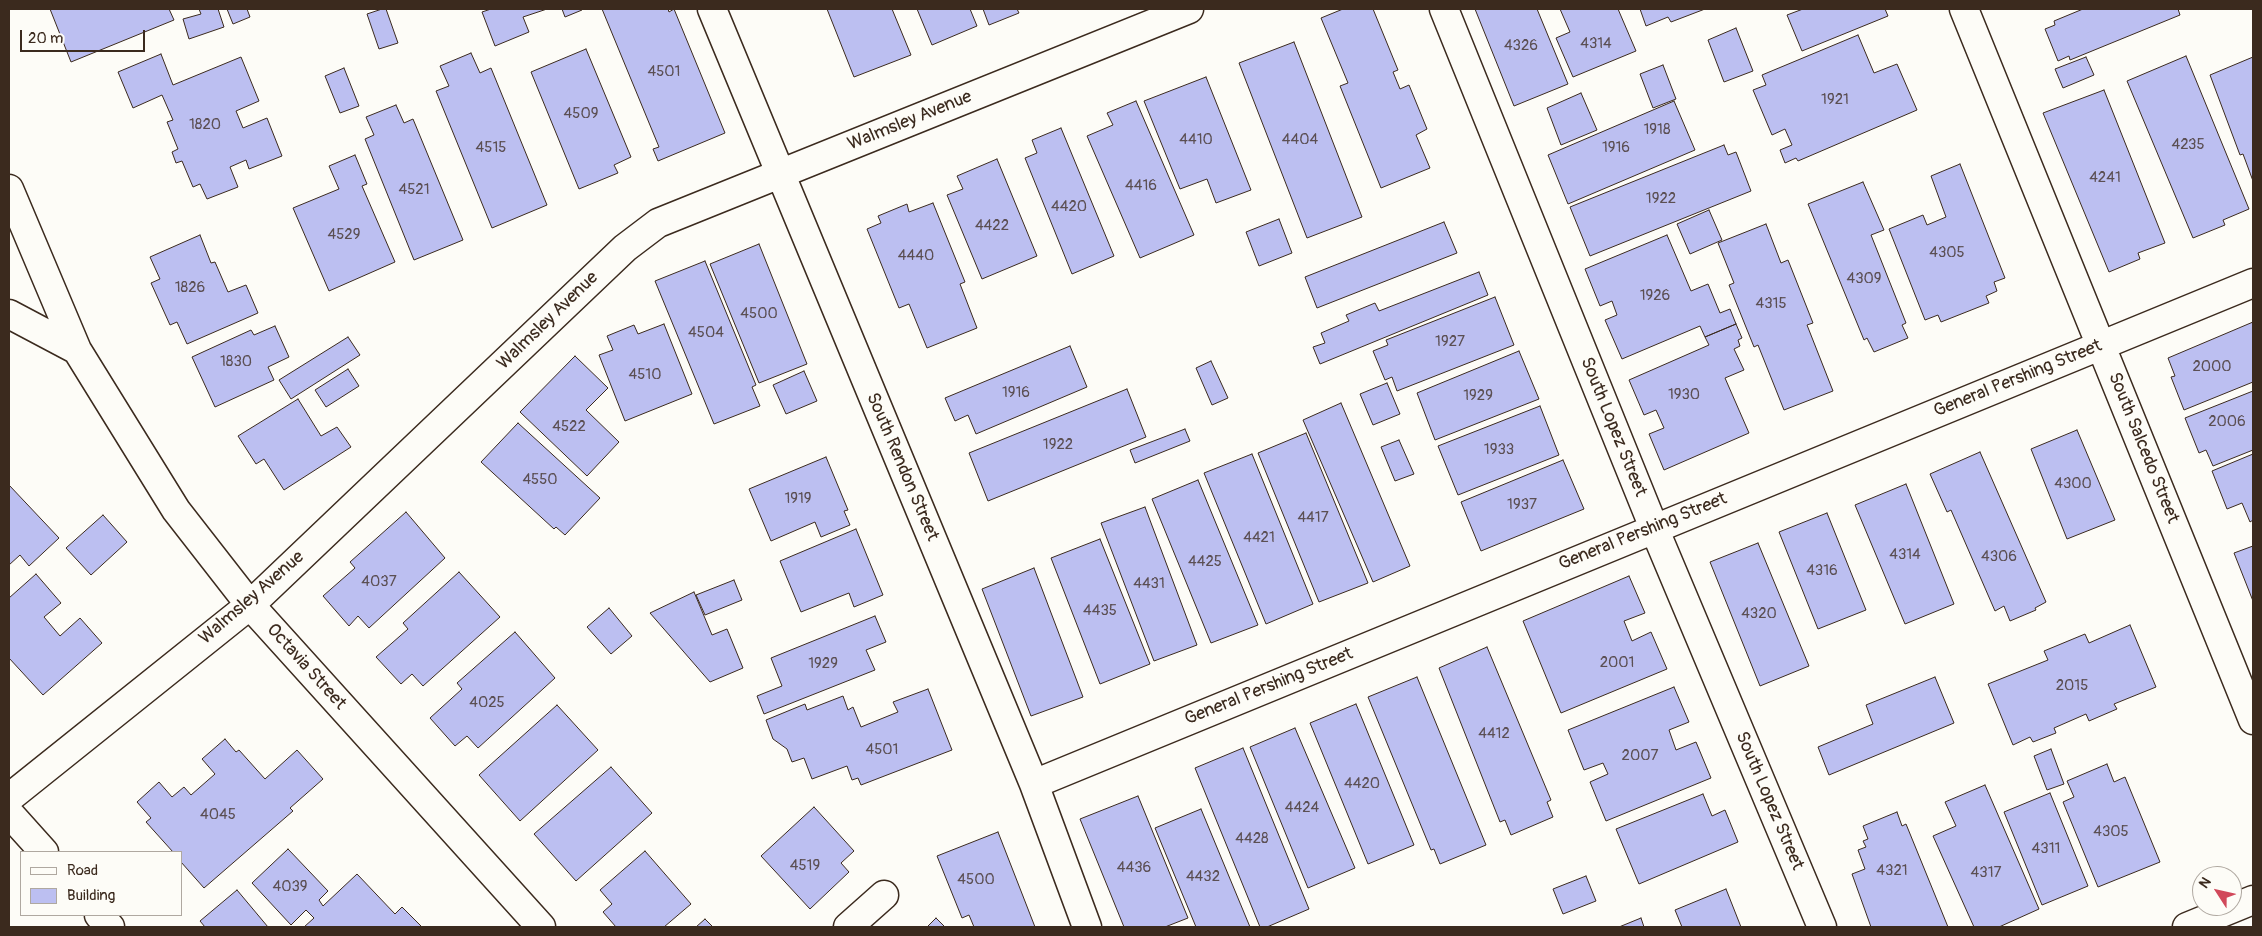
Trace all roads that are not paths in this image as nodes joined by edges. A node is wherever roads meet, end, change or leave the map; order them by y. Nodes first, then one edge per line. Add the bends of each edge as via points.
1 (712, 9) edge
2 (1189, 9) edge
3 (1444, 9) edge
4 (1964, 9) edge
5 (780, 173) junction
6 (9, 189) edge
7 (2253, 283) edge
8 (9, 314) edge
9 (2101, 345) junction
10 (77, 350) junction
11 (1654, 528) junction
12 (250, 605) junction
13 (2253, 720) edge
14 (1034, 784) junction
15 (9, 798) edge
16 (9, 813) edge
17 (43, 851) edge
18 (884, 895) dead end
19 (2253, 900) edge
20 (100, 916) edge
21 (110, 927) edge
22 (541, 927) edge
23 (848, 927) edge
24 (1087, 927) edge
25 (1822, 927) edge
26 (2188, 927) edge

1 - 5 street, South Rendon Street
2 - 5 street, Walmsley Avenue
3 - 11 street, South Lopez Street
4 - 9 street, South Salcedo Street
5 - 12 street, Walmsley Avenue via 658,223 625,248
5 - 14 street, South Rendon Street
6 - 10 street, Octavia Street
7 - 9 street, General Pershing Street
8 - 10 street
9 - 11 street, General Pershing Street
9 - 13 street, South Salcedo Street
10 - 12 street, Octavia Street via 176,510
11 - 14 street, General Pershing Street
11 - 25 street, South Lopez Street
12 - 15 street, Walmsley Avenue
12 - 22 street, Octavia Street
14 - 24 street, South Rendon Street
16 - 17 street
18 - 23 street
19 - 26 street
20 - 21 street

